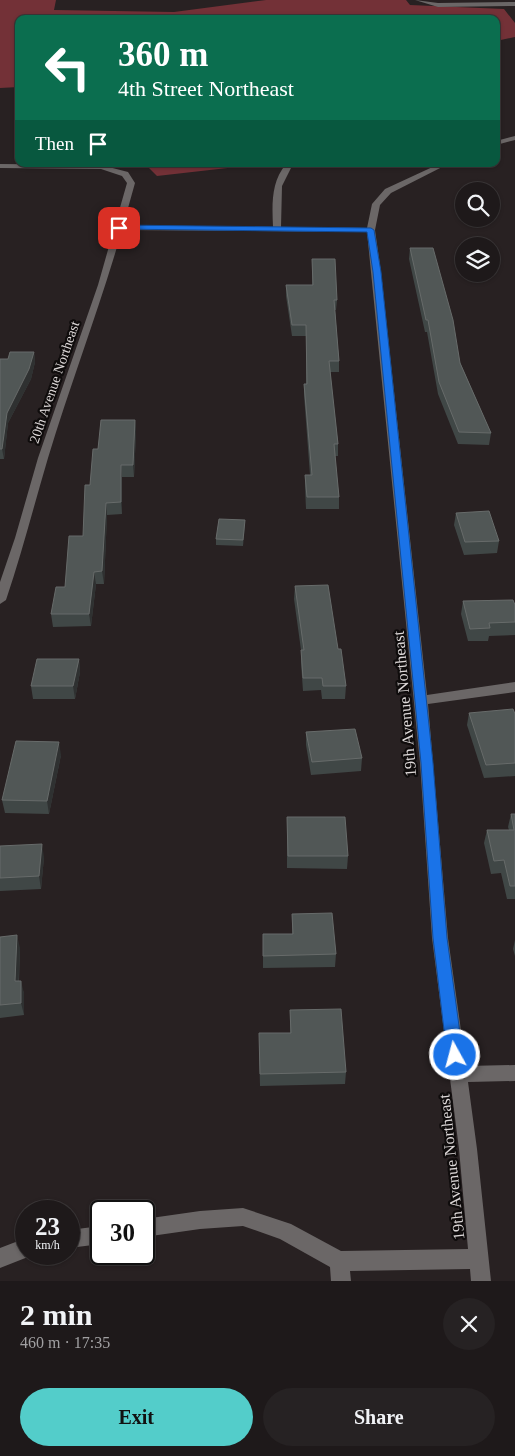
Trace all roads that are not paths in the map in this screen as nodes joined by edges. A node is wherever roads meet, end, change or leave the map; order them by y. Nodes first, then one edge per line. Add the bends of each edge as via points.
1 (418, 0) edge
2 (515, 4) edge
3 (515, 138) edge
4 (500, 142) edge
5 (0, 166) edge
6 (15, 166) edge
7 (101, 167) edge
8 (286, 167) edge
9 (438, 167) edge
10 (119, 228) junction
11 (277, 229) junction
12 (371, 230) junction
13 (0, 600) edge
14 (515, 687) edge
15 (420, 701) junction
16 (515, 1073) edge
17 (458, 1074) junction
18 (155, 1226) edge
19 (15, 1252) edge
20 (0, 1258) edge
21 (478, 1260) junction
22 (338, 1261) junction
23 (341, 1281) edge
24 (480, 1281) edge

1 - 2 street via 438,5
3 - 4 street
5 - 6 street, 20th Avenue Northeast
7 - 10 street, 20th Avenue Northeast via 125,174 131,183
8 - 11 street via 278,183
9 - 12 street, 19th Avenue Northeast via 388,191 376,204
10 - 11 street
10 - 13 street, 20th Avenue Northeast
11 - 12 street
12 - 15 street, 19th Avenue Northeast via 410,576
14 - 15 street
15 - 17 street, 19th Avenue Northeast via 440,938
16 - 17 street
17 - 21 street, 19th Avenue Northeast
18 - 22 street via 243,1217 284,1231
19 - 20 street
21 - 22 street
21 - 24 street, 19th Avenue Northeast
22 - 23 street

